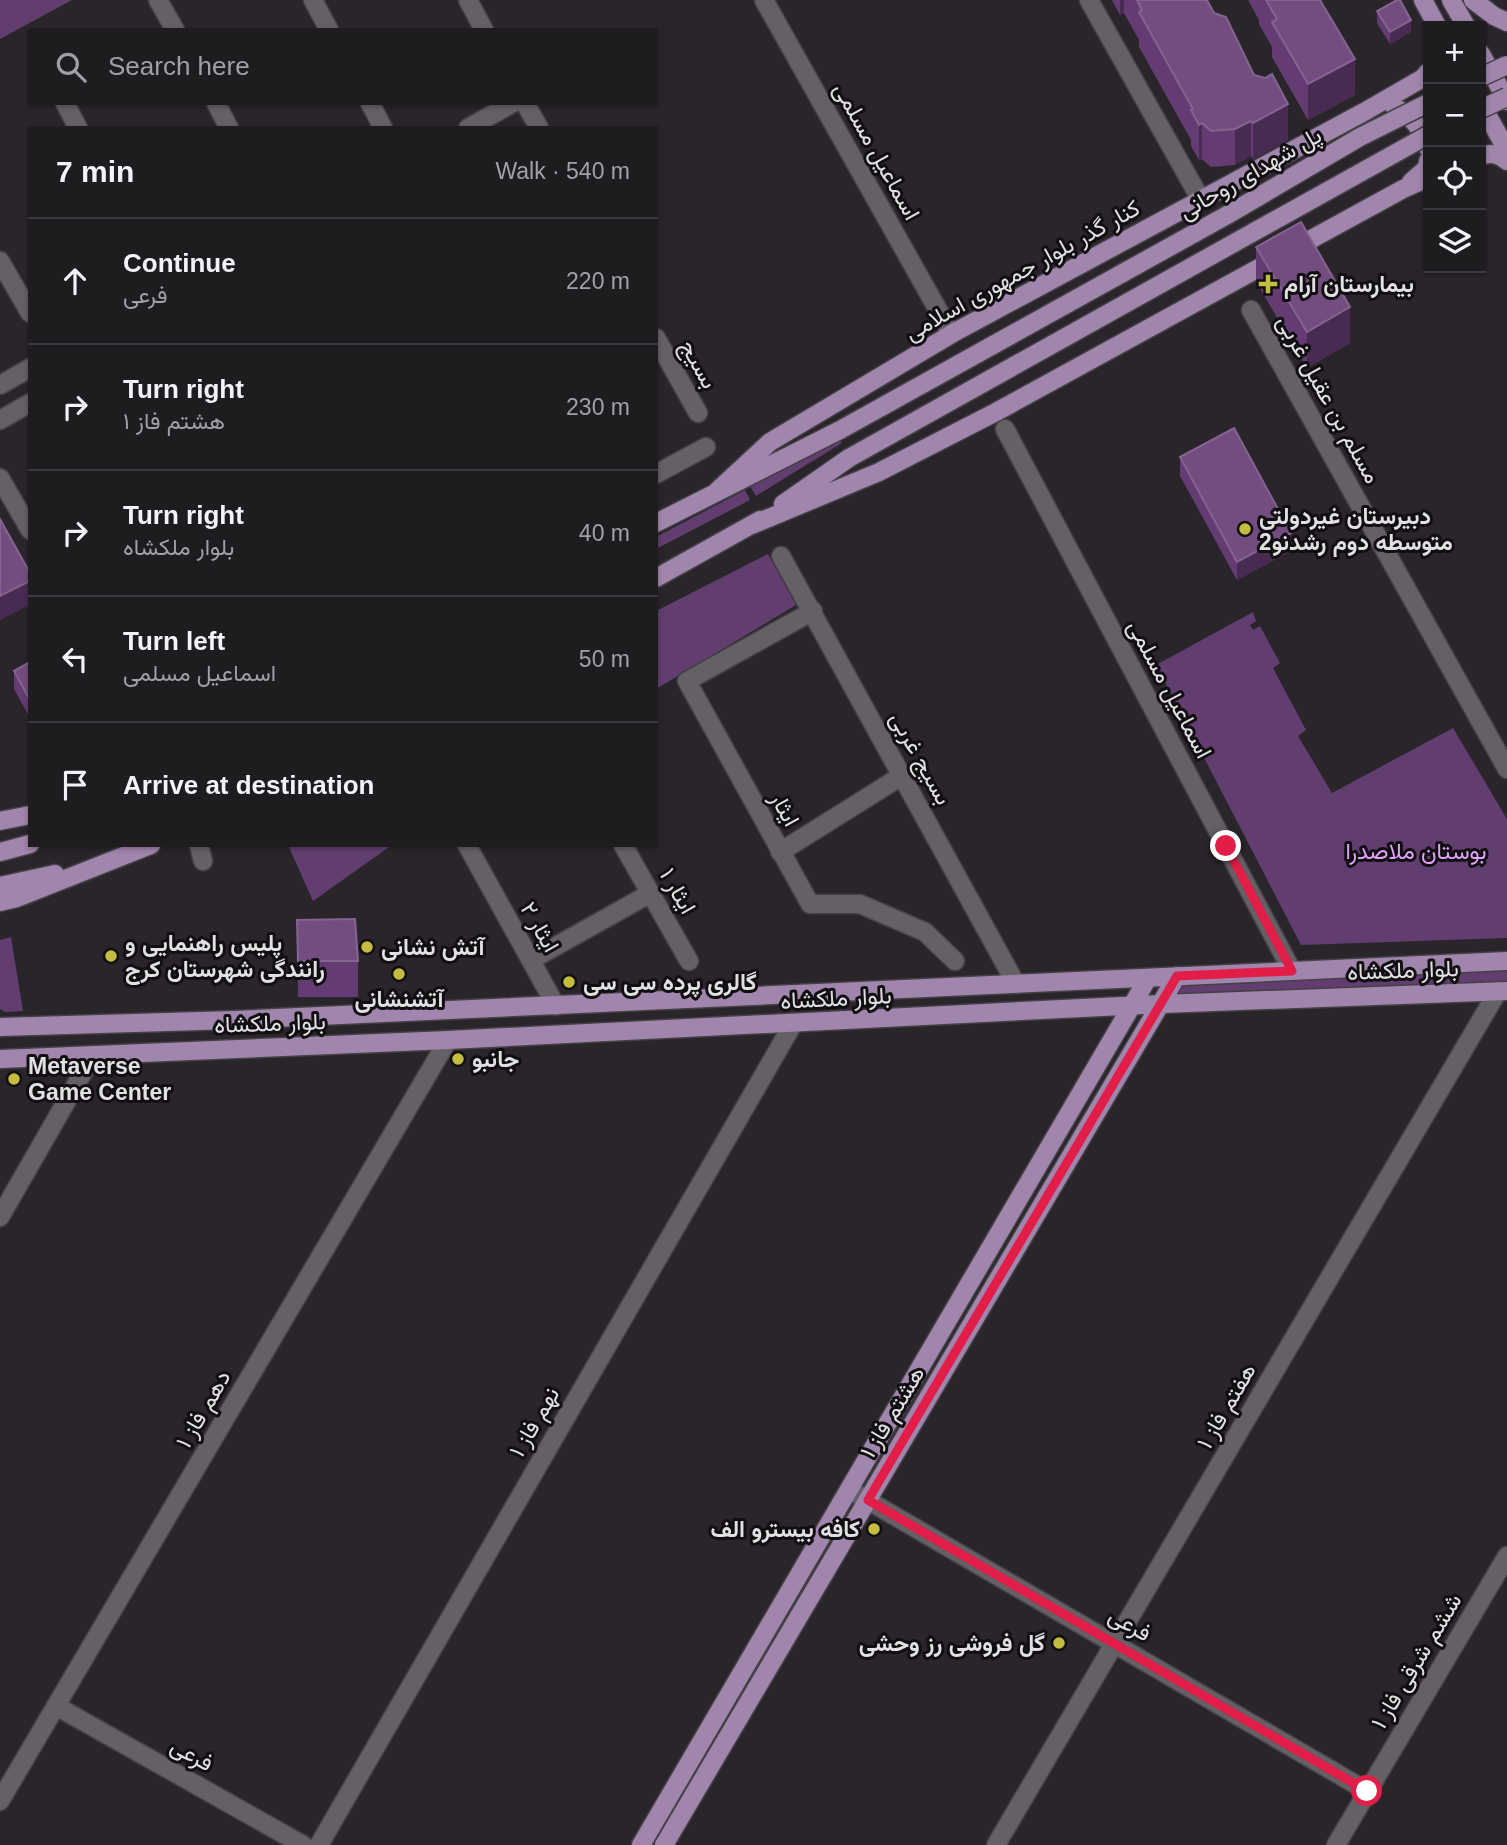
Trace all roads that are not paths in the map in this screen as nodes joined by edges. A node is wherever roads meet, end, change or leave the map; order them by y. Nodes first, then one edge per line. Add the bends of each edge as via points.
1 (158, 0) edge
2 (313, 0) edge
3 (468, 0) edge
4 (764, 0) edge
5 (1089, 0) edge
6 (1421, 0) edge
7 (1451, 0) edge
8 (1473, 0) edge
9 (1427, 21) edge
10 (1434, 21) edge
11 (1463, 21) edge
12 (1507, 22) edge
13 (174, 28) edge
14 (328, 28) edge
15 (483, 28) edge
16 (1486, 63) edge
17 (1507, 65) edge
18 (1486, 76) edge
19 (1423, 78) edge
20 (1507, 99) edge
21 (66, 105) edge
22 (216, 105) edge
23 (371, 105) edge
24 (509, 105) edge
25 (526, 105) edge
26 (1486, 105) edge
27 (1423, 106) edge
28 (1364, 112) junction
29 (1486, 114) edge
30 (78, 126) edge
31 (228, 126) edge
32 (382, 126) edge
33 (472, 126) edge
34 (534, 126) edge
35 (1423, 138) edge
36 (1428, 147) edge
37 (1507, 150) edge
38 (1486, 154) edge
39 (1507, 161) edge
40 (1423, 171) edge
41 (1423, 180) edge
42 (1403, 188) junction
43 (1201, 200) junction
44 (0, 261) edge
45 (28, 310) edge
46 (1251, 310) dead end
47 (947, 326) dead end
48 (658, 342) edge
49 (28, 369) edge
50 (0, 384) edge
51 (28, 404) edge
52 (4, 413) edge
53 (698, 413) dead end
54 (1005, 429) dead end
55 (706, 447) dead end
56 (658, 473) edge
57 (0, 478) edge
58 (717, 491) junction
59 (658, 522) edge
60 (752, 525) junction
61 (28, 527) edge
62 (781, 556) dead end
63 (658, 577) edge
64 (813, 611) junction
65 (1507, 769) edge
66 (903, 775) junction
67 (28, 815) edge
68 (0, 821) edge
69 (28, 845) edge
70 (146, 847) edge
71 (468, 847) edge
72 (624, 847) edge
73 (0, 852) edge
74 (780, 852) junction
75 (110, 862) junction
76 (0, 886) edge
77 (651, 893) junction
78 (9, 900) edge
79 (0, 911) edge
80 (531, 960) junction
81 (689, 961) dead end
82 (955, 961) dead end
83 (1507, 961) edge
84 (1292, 971) junction
85 (1177, 976) junction
86 (1148, 978) junction
87 (1016, 984) junction
88 (1503, 991) edge
89 (1162, 1004) junction
90 (556, 1006) junction
91 (1133, 1006) junction
92 (332, 1015) junction
93 (0, 1017) edge
94 (234, 1020) junction
95 (793, 1024) junction
96 (22, 1026) junction
97 (0, 1027) edge
98 (448, 1040) junction
99 (331, 1045) junction
100 (244, 1049) junction
101 (93, 1055) junction
102 (0, 1059) edge
103 (0, 1217) edge
104 (850, 1490) junction
105 (868, 1500) junction
106 (1507, 1556) edge
107 (1115, 1644) junction
108 (56, 1706) junction
109 (1367, 1791) junction
110 (0, 1801) edge
111 (303, 1845) edge
112 (319, 1845) edge
113 (641, 1845) edge
114 (664, 1845) edge
115 (996, 1845) edge
116 (1336, 1845) edge

1 - 13 street
2 - 14 street
3 - 15 street
4 - 47 street, اسماعیل مسلمی
5 - 43 street
6 - 9 main road
6 - 10 main road
7 - 11 main road
8 - 12 main road
16 - 20 main road
17 - 18 main road, bridge
19 - 28 main road, کنار گذر بلوار جمهوری اسلامی
20 - 26 main road, bridge
21 - 30 street
22 - 31 street
23 - 32 street
24 - 33 street
25 - 34 street
27 - 58 main road, پل شهدای روحانی, bridge via 840,430
28 - 36 main road via 1390,106 1401,110 1420,130
28 - 43 main road, کنار گذر بلوار جمهوری اسلامی
29 - 37 main road
35 - 60 main road, bridge via 849,458
38 - 39 main road
40 - 42 main road
41 - 42 main road
42 - 60 main road via 996,412 891,466
43 - 58 main road, کنار گذر بلوار جمهوری اسلامی via 955,332 770,442
44 - 45 street
46 - 65 street, مسلم بن عقیل غربی
48 - 53 street, بسیج
49 - 50 street
51 - 52 street
54 - 84 street, اسماعیل مسلمی
55 - 56 street
57 - 61 street
58 - 59 main road
60 - 63 main road
62 - 64 street, بسیج غربی
64 - 66 street, بسیج غربی
64 - 74 street, ایثار via 687,681
66 - 74 street
66 - 87 street, بسیج غربی
67 - 68 main road
69 - 73 main road
70 - 75 main road
71 - 80 street, ایثار ۲
72 - 77 street, ایثار ۱
74 - 82 street, ایثار via 810,904 859,904 925,932
75 - 76 main road
75 - 78 main road
77 - 80 street
77 - 81 street, ایثار ۱
78 - 79 main road
80 - 90 street, ایثار ۲
83 - 84 main road, بلوار ملکشاه
84 - 85 main road, بلوار ملکشاه
85 - 86 main road, بلوار ملکشاه
85 - 89 main road, هشتم فاز ۱
86 - 87 main road, بلوار ملکشاه
86 - 91 main road, هشتم فاز ۱
87 - 90 main road, بلوار ملکشاه
88 - 89 main road, بلوار ملکشاه
88 - 107 street, هفتم فاز ۱
89 - 91 main road, بلوار ملکشاه
89 - 105 main road, هشتم فاز ۱
90 - 92 main road, بلوار ملکشاه
91 - 95 main road, بلوار ملکشاه
91 - 104 main road, هشتم فاز ۱
92 - 94 main road, بلوار ملکشاه
92 - 99 main road via 320,1030
93 - 96 main road
94 - 96 main road, بلوار ملکشاه
94 - 100 main road via 251,1034
95 - 98 main road, بلوار ملکشاه
95 - 112 street, نهم فاز ۱
96 - 97 main road, بلوار ملکشاه
98 - 99 main road, بلوار ملکشاه
98 - 108 street, دهم فاز ۱
99 - 100 main road, بلوار ملکشاه
100 - 101 main road, بلوار ملکشاه
101 - 102 main road, بلوار ملکشاه
101 - 103 street
104 - 105 street, فرعی
104 - 113 main road, هشتم فاز ۱
105 - 107 street, فرعی
105 - 114 main road, هشتم فاز ۱
106 - 109 street, ششم شرقی فاز ۱
107 - 109 street, فرعی
107 - 115 street, هفتم فاز ۱
108 - 110 street, دهم فاز ۱
108 - 111 street, فرعی
109 - 116 street, ششم شرقی فاز ۱

